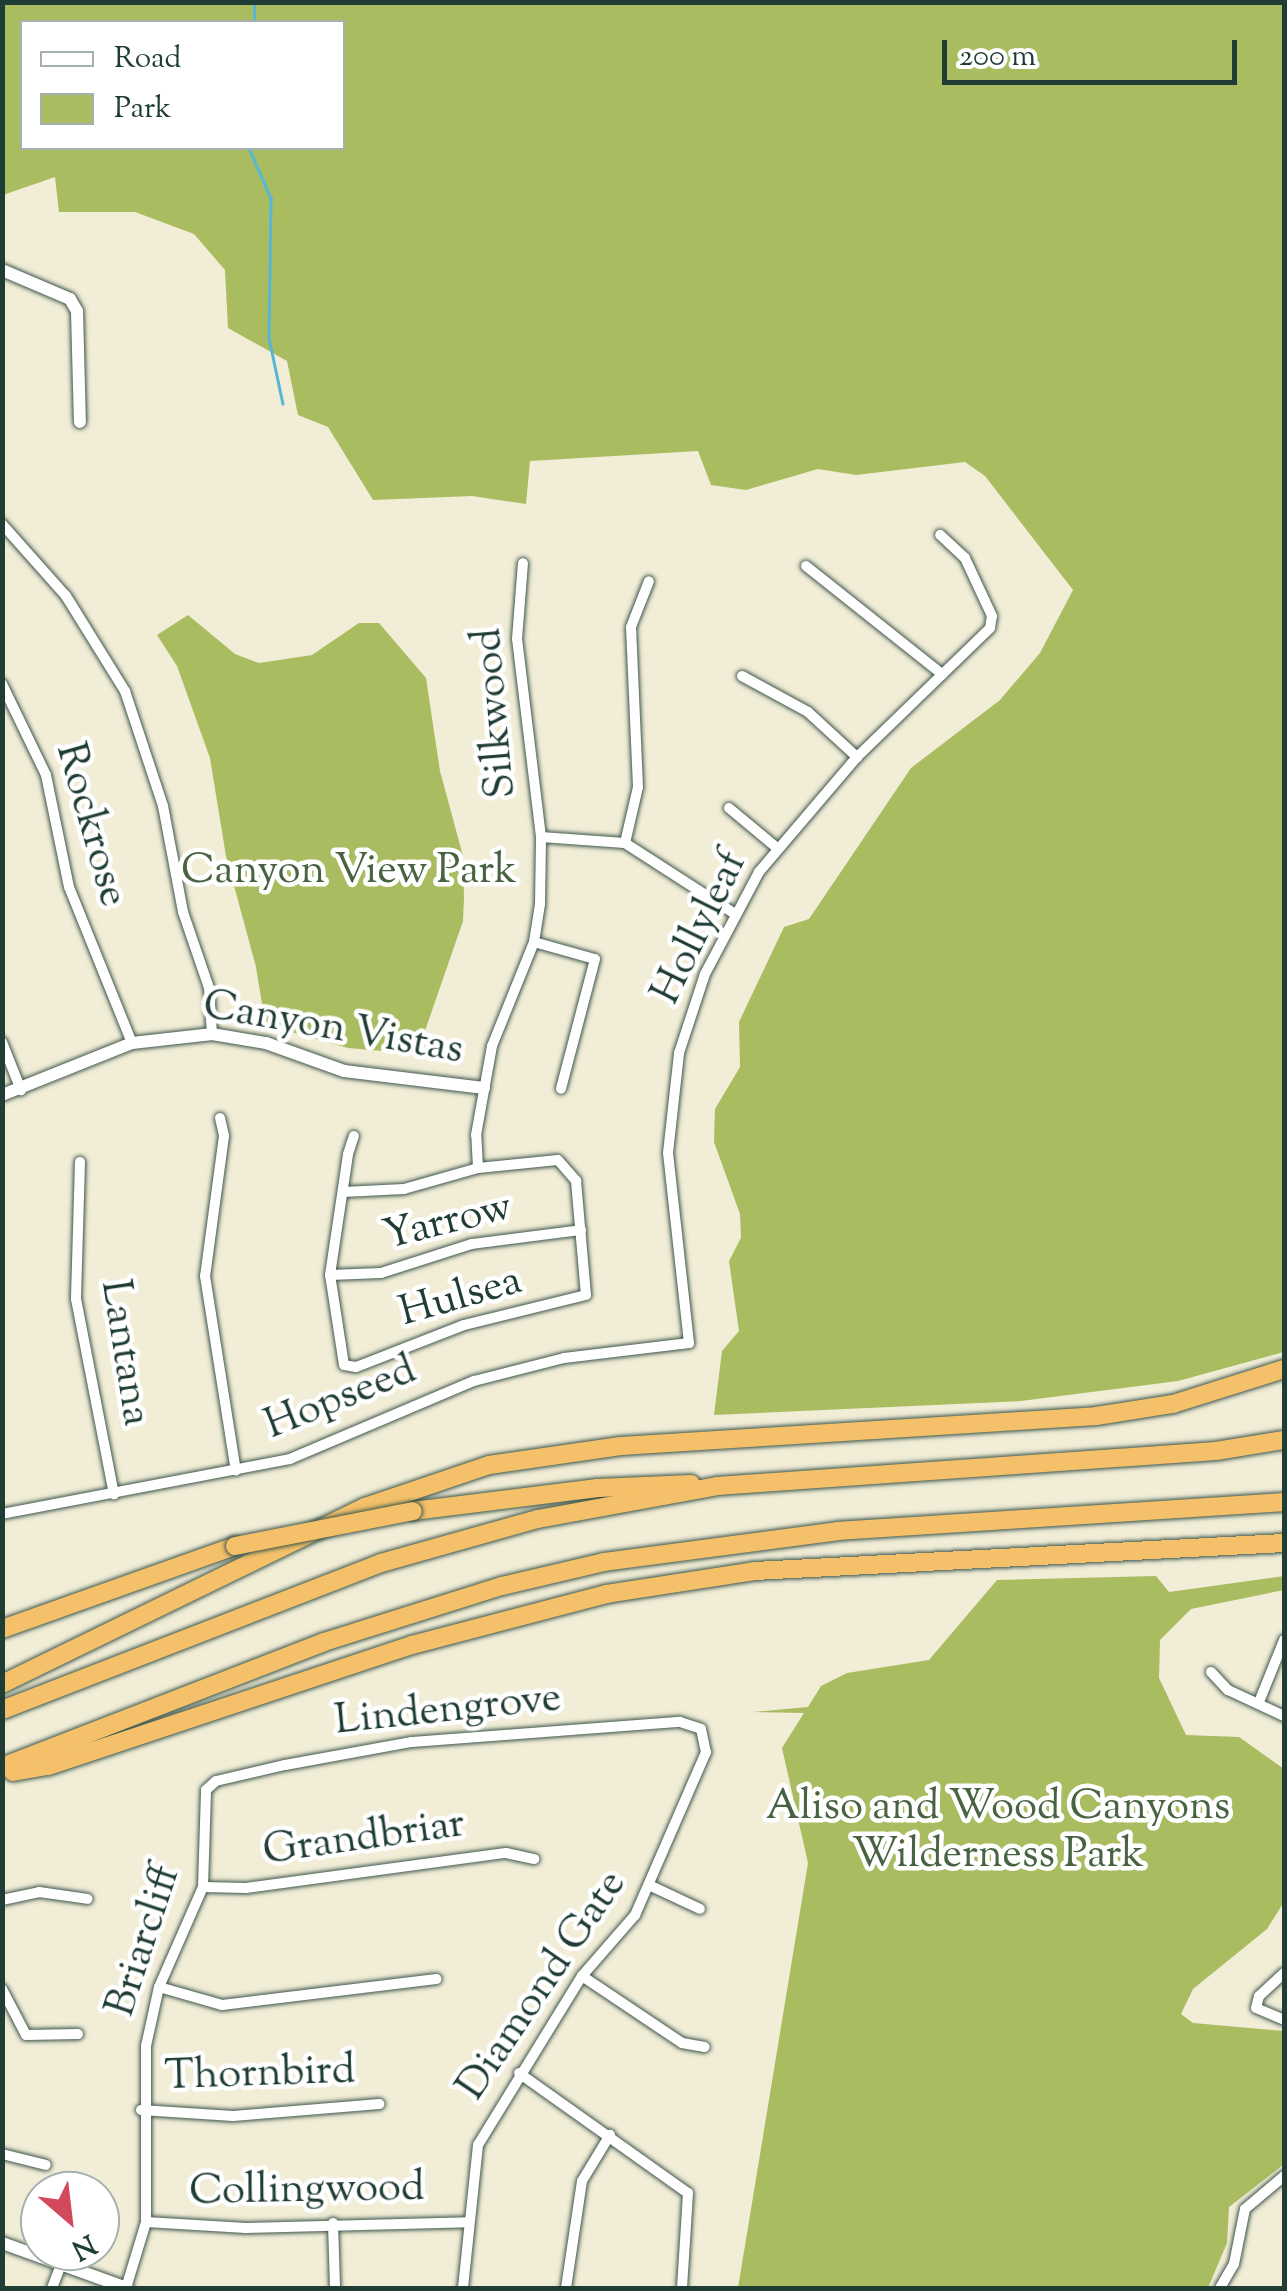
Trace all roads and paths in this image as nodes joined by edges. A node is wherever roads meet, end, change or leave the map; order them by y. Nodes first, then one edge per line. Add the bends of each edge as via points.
1 (2, 270) edge
2 (80, 422) dead end
3 (2, 524) edge
4 (940, 535) dead end
5 (522, 563) dead end
6 (806, 566) dead end
7 (649, 581) dead end
8 (942, 674) junction
9 (742, 676) dead end
10 (2, 684) edge
11 (857, 757) junction
12 (729, 808) dead end
13 (541, 838) junction
14 (624, 843) junction
15 (777, 848) junction
16 (736, 914) junction
17 (534, 942) junction
18 (212, 1034) junction
19 (2, 1042) edge
20 (132, 1043) junction
21 (484, 1088) junction
22 (561, 1089) dead end
23 (21, 1090) junction
24 (2, 1095) edge
25 (220, 1118) dead end
26 (354, 1136) dead end
27 (80, 1162) dead end
28 (478, 1168) junction
29 (343, 1192) junction
30 (581, 1230) junction
31 (330, 1274) junction
32 (643, 1350) joint
33 (1284, 1369) edge
34 (1284, 1440) edge
35 (236, 1470) junction
36 (716, 1486) junction
37 (114, 1494) junction
38 (1284, 1502) edge
39 (2, 1514) edge
40 (1284, 1543) edge
41 (2, 1629) edge
42 (1284, 1640) edge
43 (1211, 1672) dead end
44 (2, 1684) edge
45 (1259, 1702) junction
46 (2, 1710) edge
47 (1284, 1716) edge
48 (701, 1730) joint
49 (2, 1770) edge
50 (206, 1790) joint
51 (534, 1859) dead end
52 (651, 1886) junction
53 (203, 1887) junction
54 (88, 1899) dead end
55 (2, 1900) edge
56 (700, 1910) dead end
57 (1284, 1973) edge
58 (582, 1976) junction
59 (436, 1979) dead end
60 (160, 1987) junction
61 (2, 1989) edge
62 (1284, 2020) edge
63 (78, 2034) dead end
64 (705, 2047) dead end
65 (519, 2073) junction
66 (380, 2104) dead end
67 (141, 2110) junction
68 (610, 2135) junction
69 (2, 2154) edge
70 (46, 2166) dead end
71 (1284, 2176) edge
72 (146, 2222) junction
73 (469, 2222) junction
74 (332, 2223) junction
75 (80, 2271) edge
76 (126, 2288) edge
77 (336, 2288) edge
78 (463, 2288) edge
79 (566, 2288) edge
80 (682, 2288) edge
81 (1220, 2288) edge

1 - 2 street via 70,298 77,312
3 - 18 street via 66,596 125,691 163,806 183,912 209,988
4 - 8 street, Hollyleaf via 965,558 992,616 985,636
5 - 13 street, Silkwood via 517,640
6 - 8 street
7 - 14 street via 631,627 638,787
8 - 11 street, Hollyleaf
9 - 11 street via 808,712
10 - 20 street, Rockrose via 46,775 70,888
11 - 15 street, Hollyleaf
12 - 15 street
13 - 14 street
13 - 17 street, Silkwood
14 - 16 street
15 - 16 street, Hollyleaf
16 - 32 street, Hollyleaf via 704,974 669,1103 668,1153 692,1336 682,1346
17 - 21 street, Silkwood via 492,1046
17 - 22 street via 595,959
18 - 20 street, Canyon Vistas
18 - 21 street, Canyon Vistas via 266,1043 344,1071
19 - 23 street
20 - 23 street, Canyon Vistas
21 - 28 street, Silkwood
23 - 24 street, Canyon Vistas
25 - 35 street via 224,1136 206,1276 210,1335
26 - 29 street
27 - 37 street, Lantana via 76,1299
28 - 29 street via 404,1189
28 - 30 street via 543,1158 572,1171
29 - 31 street
30 - 31 street, Yarrow via 472,1244 381,1273
30 - 31 street, Hulsea via 587,1284 577,1301 499,1316 356,1367 344,1365
32 - 35 street, Hopseed via 564,1358 474,1381 335,1444
33 - 44 highway via 1207,1396 1116,1414 621,1446 489,1465 365,1507
34 - 36 highway
35 - 37 street, Hopseed
36 - 41 highway, bridge via 598,1488 413,1511 235,1546
36 - 46 highway via 538,1519 381,1564
37 - 39 street, Hopseed
38 - 49 highway via 838,1531 604,1562 389,1620
40 - 49 highway via 755,1571 606,1594 412,1644 48,1766
42 - 45 street
43 - 45 street via 1228,1690
45 - 47 street
48 - 50 street, Lindengrove via 680,1722 412,1742 284,1765 216,1781
48 - 52 street, Diamond Gate via 706,1752
50 - 53 street, Briarcliff
51 - 53 street, Grandbriar via 506,1853 246,1888
52 - 56 street
52 - 58 street, Diamond Gate via 619,1936
53 - 60 street, Briarcliff
54 - 55 street via 39,1892
57 - 62 street via 1259,1996 1256,2008
58 - 64 street via 682,2042
58 - 65 street, Diamond Gate
59 - 60 street via 222,2005
60 - 67 street, Briarcliff
61 - 63 street via 26,2036
65 - 68 street
65 - 73 street, Diamond Gate via 478,2146
66 - 67 street, Thornbird via 232,2116
67 - 72 street, Briarcliff
68 - 79 street via 582,2181
68 - 80 street via 688,2193
69 - 70 street via 30,2156
71 - 81 street via 1245,2209 1234,2264
72 - 74 street, Collingwood via 246,2228
72 - 76 street, Briarcliff
73 - 74 street, Collingwood
73 - 78 street, Diamond Gate
74 - 77 street
75 - 76 street

